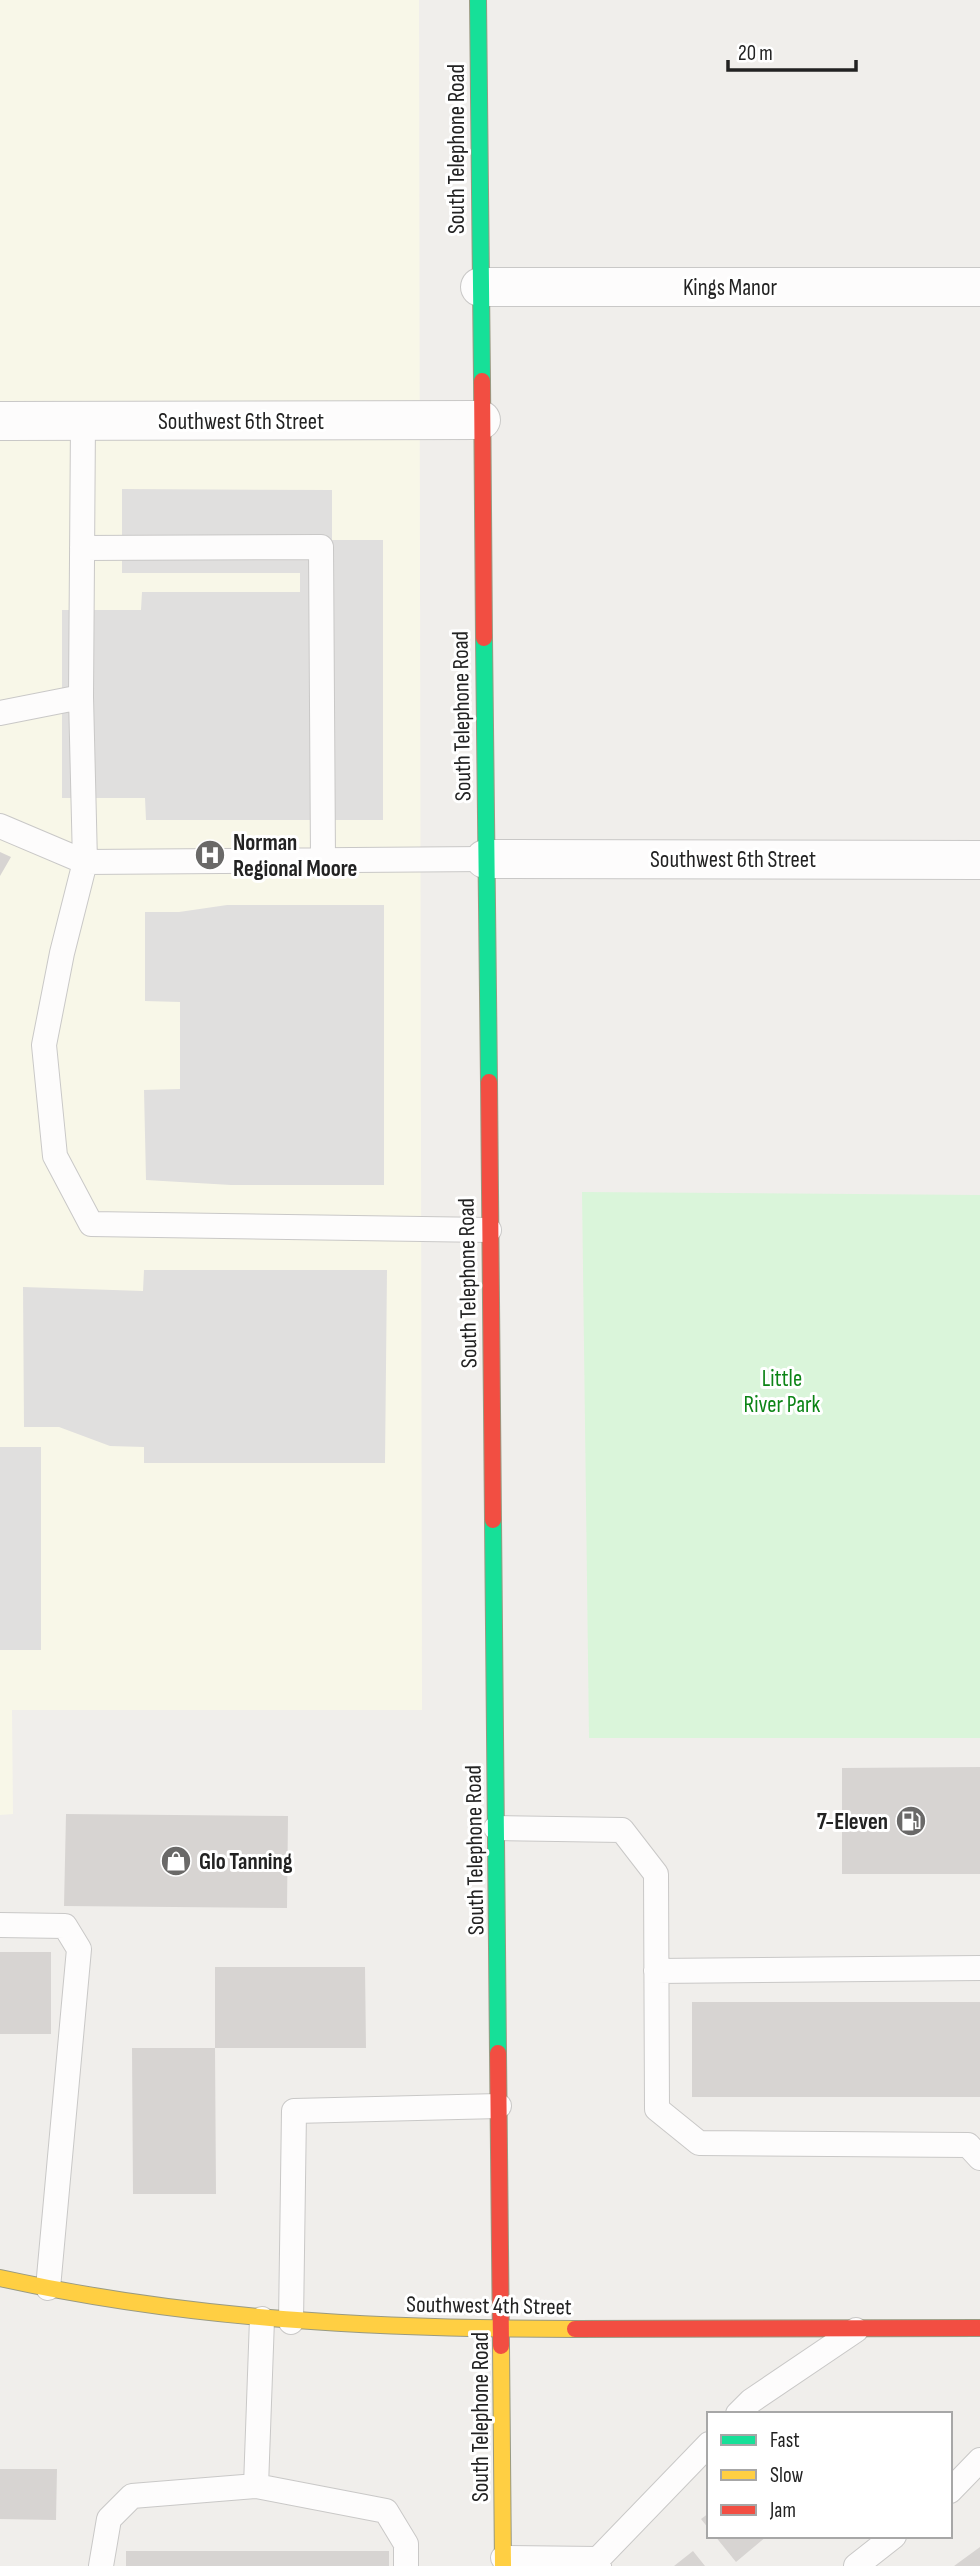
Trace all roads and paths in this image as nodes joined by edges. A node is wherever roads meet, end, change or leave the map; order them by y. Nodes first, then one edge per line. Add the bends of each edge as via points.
1 (478, 0) edge
2 (480, 287) junction
3 (980, 288) edge
4 (481, 420) junction
5 (0, 421) edge
6 (83, 421) junction
7 (82, 548) junction
8 (81, 697) junction
9 (0, 713) edge
10 (0, 826) edge
11 (485, 859) junction
12 (323, 860) junction
13 (980, 860) edge
14 (85, 862) junction
15 (489, 1230) junction
16 (496, 1828) junction
17 (0, 1925) edge
18 (980, 1968) edge
19 (656, 1971) junction
20 (499, 2106) junction
21 (980, 2158) edge
22 (0, 2278) edge
23 (48, 2288) junction
24 (262, 2319) junction
25 (290, 2322) junction
26 (980, 2328) edge
27 (502, 2329) junction
28 (856, 2330) junction
29 (740, 2412) edge
30 (707, 2446) edge
31 (980, 2460) edge
32 (256, 2486) junction
33 (952, 2489) edge
34 (891, 2538) edge
35 (503, 2562) edge
36 (598, 2563) edge
37 (100, 2566) edge
38 (406, 2566) edge
39 (856, 2566) edge

1 - 2 main road, South Telephone Road
2 - 3 street, Kings Manor
2 - 4 main road, South Telephone Road
4 - 6 street, Southwest 6th Street
4 - 11 main road, South Telephone Road
5 - 6 street, Southwest 6th Street
6 - 7 lane
7 - 8 lane
7 - 12 lane via 321,547
8 - 9 lane
8 - 14 lane
10 - 14 lane
11 - 12 lane
11 - 13 street, Southwest 6th Street
11 - 15 main road, South Telephone Road
12 - 14 lane
14 - 15 lane via 44,1045 55,1157 90,1224
15 - 16 main road, South Telephone Road
16 - 19 lane via 622,1830 656,1874
16 - 20 main road, South Telephone Road
17 - 23 lane via 65,1926 79,1949
18 - 19 lane
19 - 21 lane via 657,2109 699,2143 968,2145
20 - 25 lane via 294,2111
20 - 27 main road, South Telephone Road
22 - 23 main road, Southwest 4th Street
23 - 24 main road, Southwest 4th Street via 145,2306
24 - 25 main road, Southwest 4th Street
24 - 32 lane
25 - 27 main road, Southwest 4th Street
26 - 28 main road, Southwest 4th Street
27 - 28 main road, Southwest 4th Street
27 - 35 main road, South Telephone Road
28 - 29 lane
30 - 36 lane
31 - 33 lane
32 - 37 lane via 132,2496 108,2519
32 - 38 lane via 386,2511 406,2544
34 - 39 lane
35 - 36 lane

